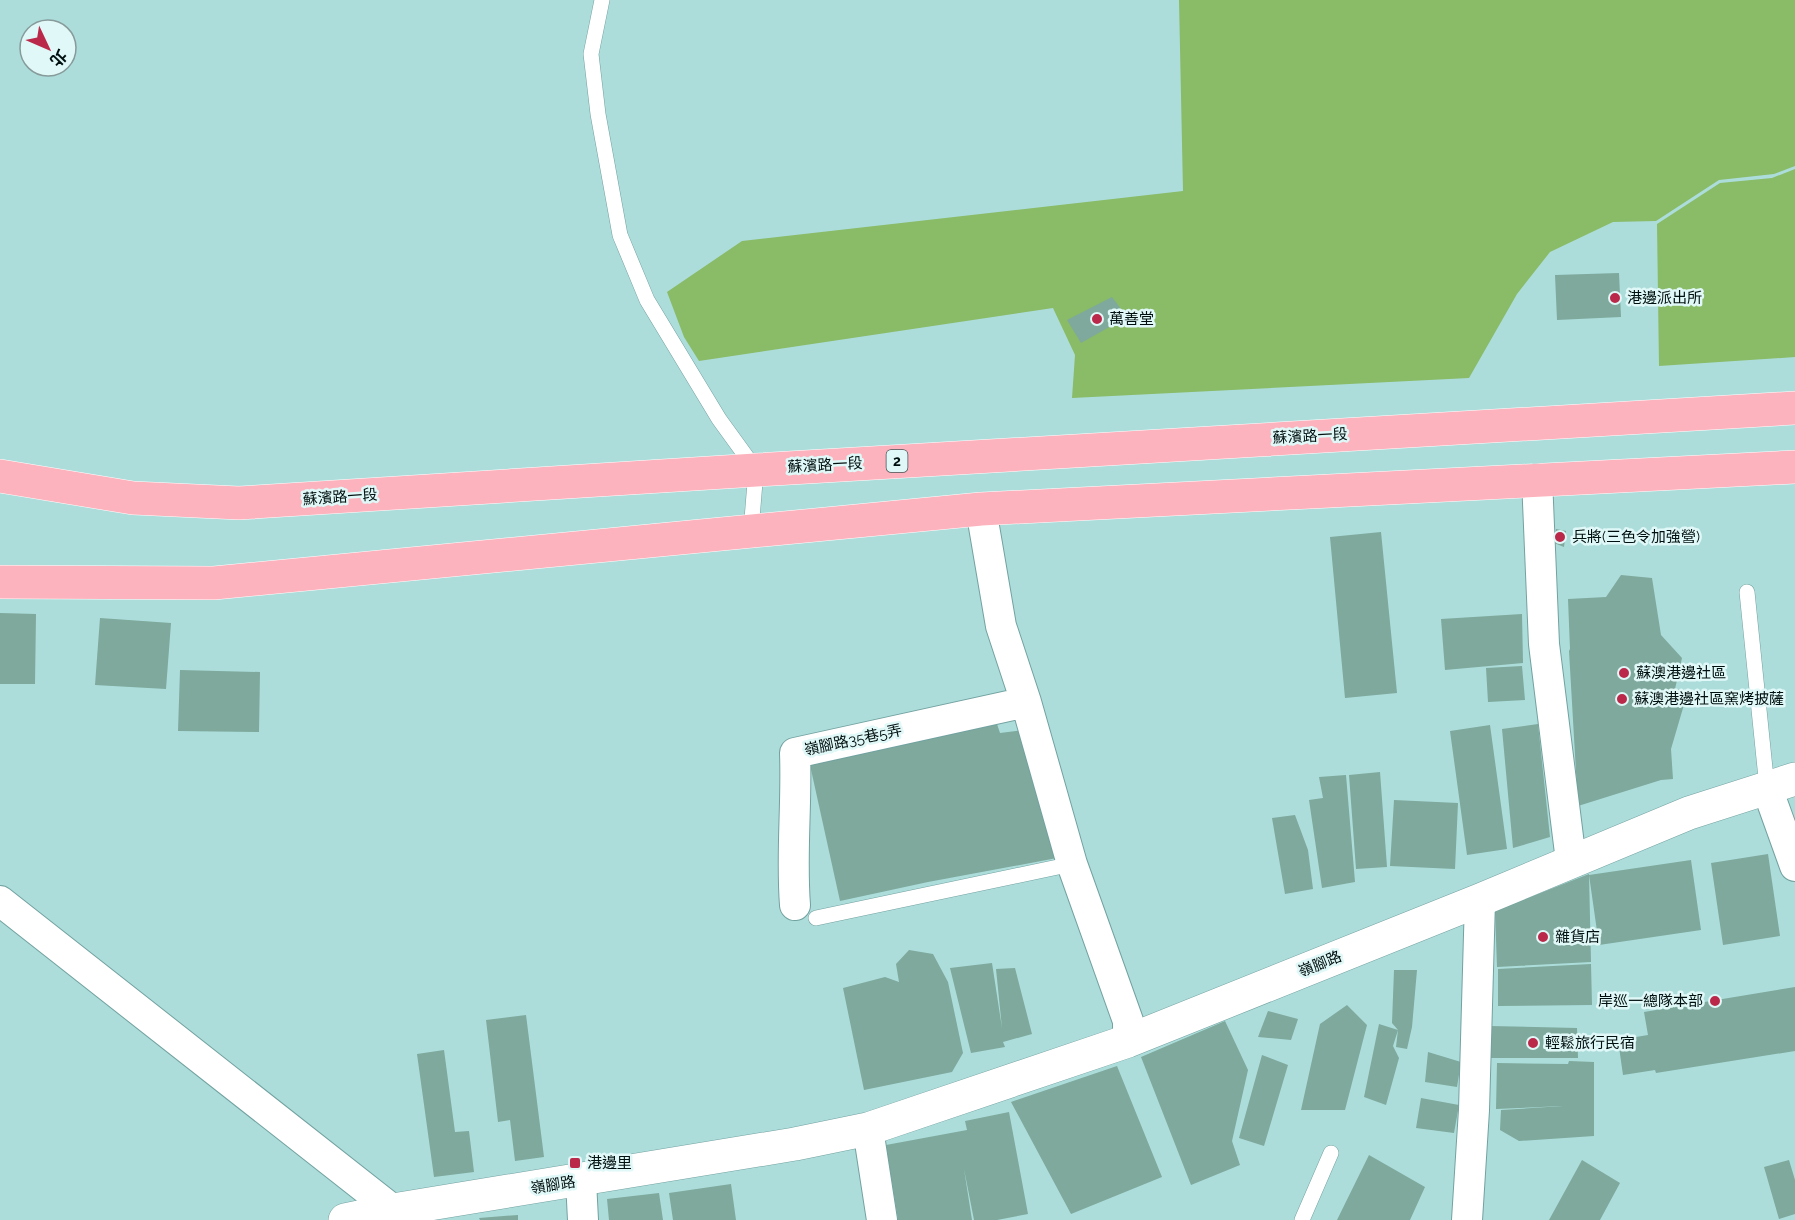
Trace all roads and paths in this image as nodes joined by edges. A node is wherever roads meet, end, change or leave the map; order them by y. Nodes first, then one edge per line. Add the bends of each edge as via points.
1 (602, 0) edge
2 (1795, 408) edge
3 (1795, 467) edge
4 (756, 470) junction
5 (0, 476) edge
6 (1537, 479) junction
7 (981, 509) junction
8 (751, 531) junction
9 (0, 582) edge
10 (1747, 592) dead end
11 (1026, 702) junction
12 (1781, 783) edge
13 (1571, 861) junction
14 (1072, 864) junction
15 (1795, 866) edge
16 (1480, 900) junction
17 (0, 901) edge
18 (805, 911) joint
19 (1128, 1041) junction
20 (868, 1130) junction
21 (1330, 1153) dead end
22 (581, 1180) junction
23 (393, 1210) junction
24 (345, 1220) edge
25 (583, 1220) edge
26 (882, 1220) edge
27 (1302, 1220) edge
28 (1467, 1220) edge

1 - 4 lane via 591,54 620,236 647,300 719,419
2 - 4 main road, 蘇濱路一段 / 2
3 - 6 main road
4 - 5 main road, 蘇濱路一段 / 2 via 239,503 133,498
4 - 8 lane
6 - 7 main road
6 - 13 street via 1544,645
7 - 8 main road
7 - 11 street via 1001,626
8 - 9 main road via 214,583
10 - 12 lane
11 - 14 street
11 - 18 street, 嶺腳路35巷5弄 via 795,753 792,867
12 - 13 street, 嶺腳路 via 1689,813
12 - 15 street
13 - 16 street, 嶺腳路
14 - 18 lane
14 - 19 street via 1128,1021
16 - 19 street, 嶺腳路
16 - 28 street
17 - 23 street
19 - 20 street, 嶺腳路
20 - 22 street, 嶺腳路
20 - 26 street
21 - 27 lane
22 - 23 street, 嶺腳路
22 - 25 street
23 - 24 street, 嶺腳路

